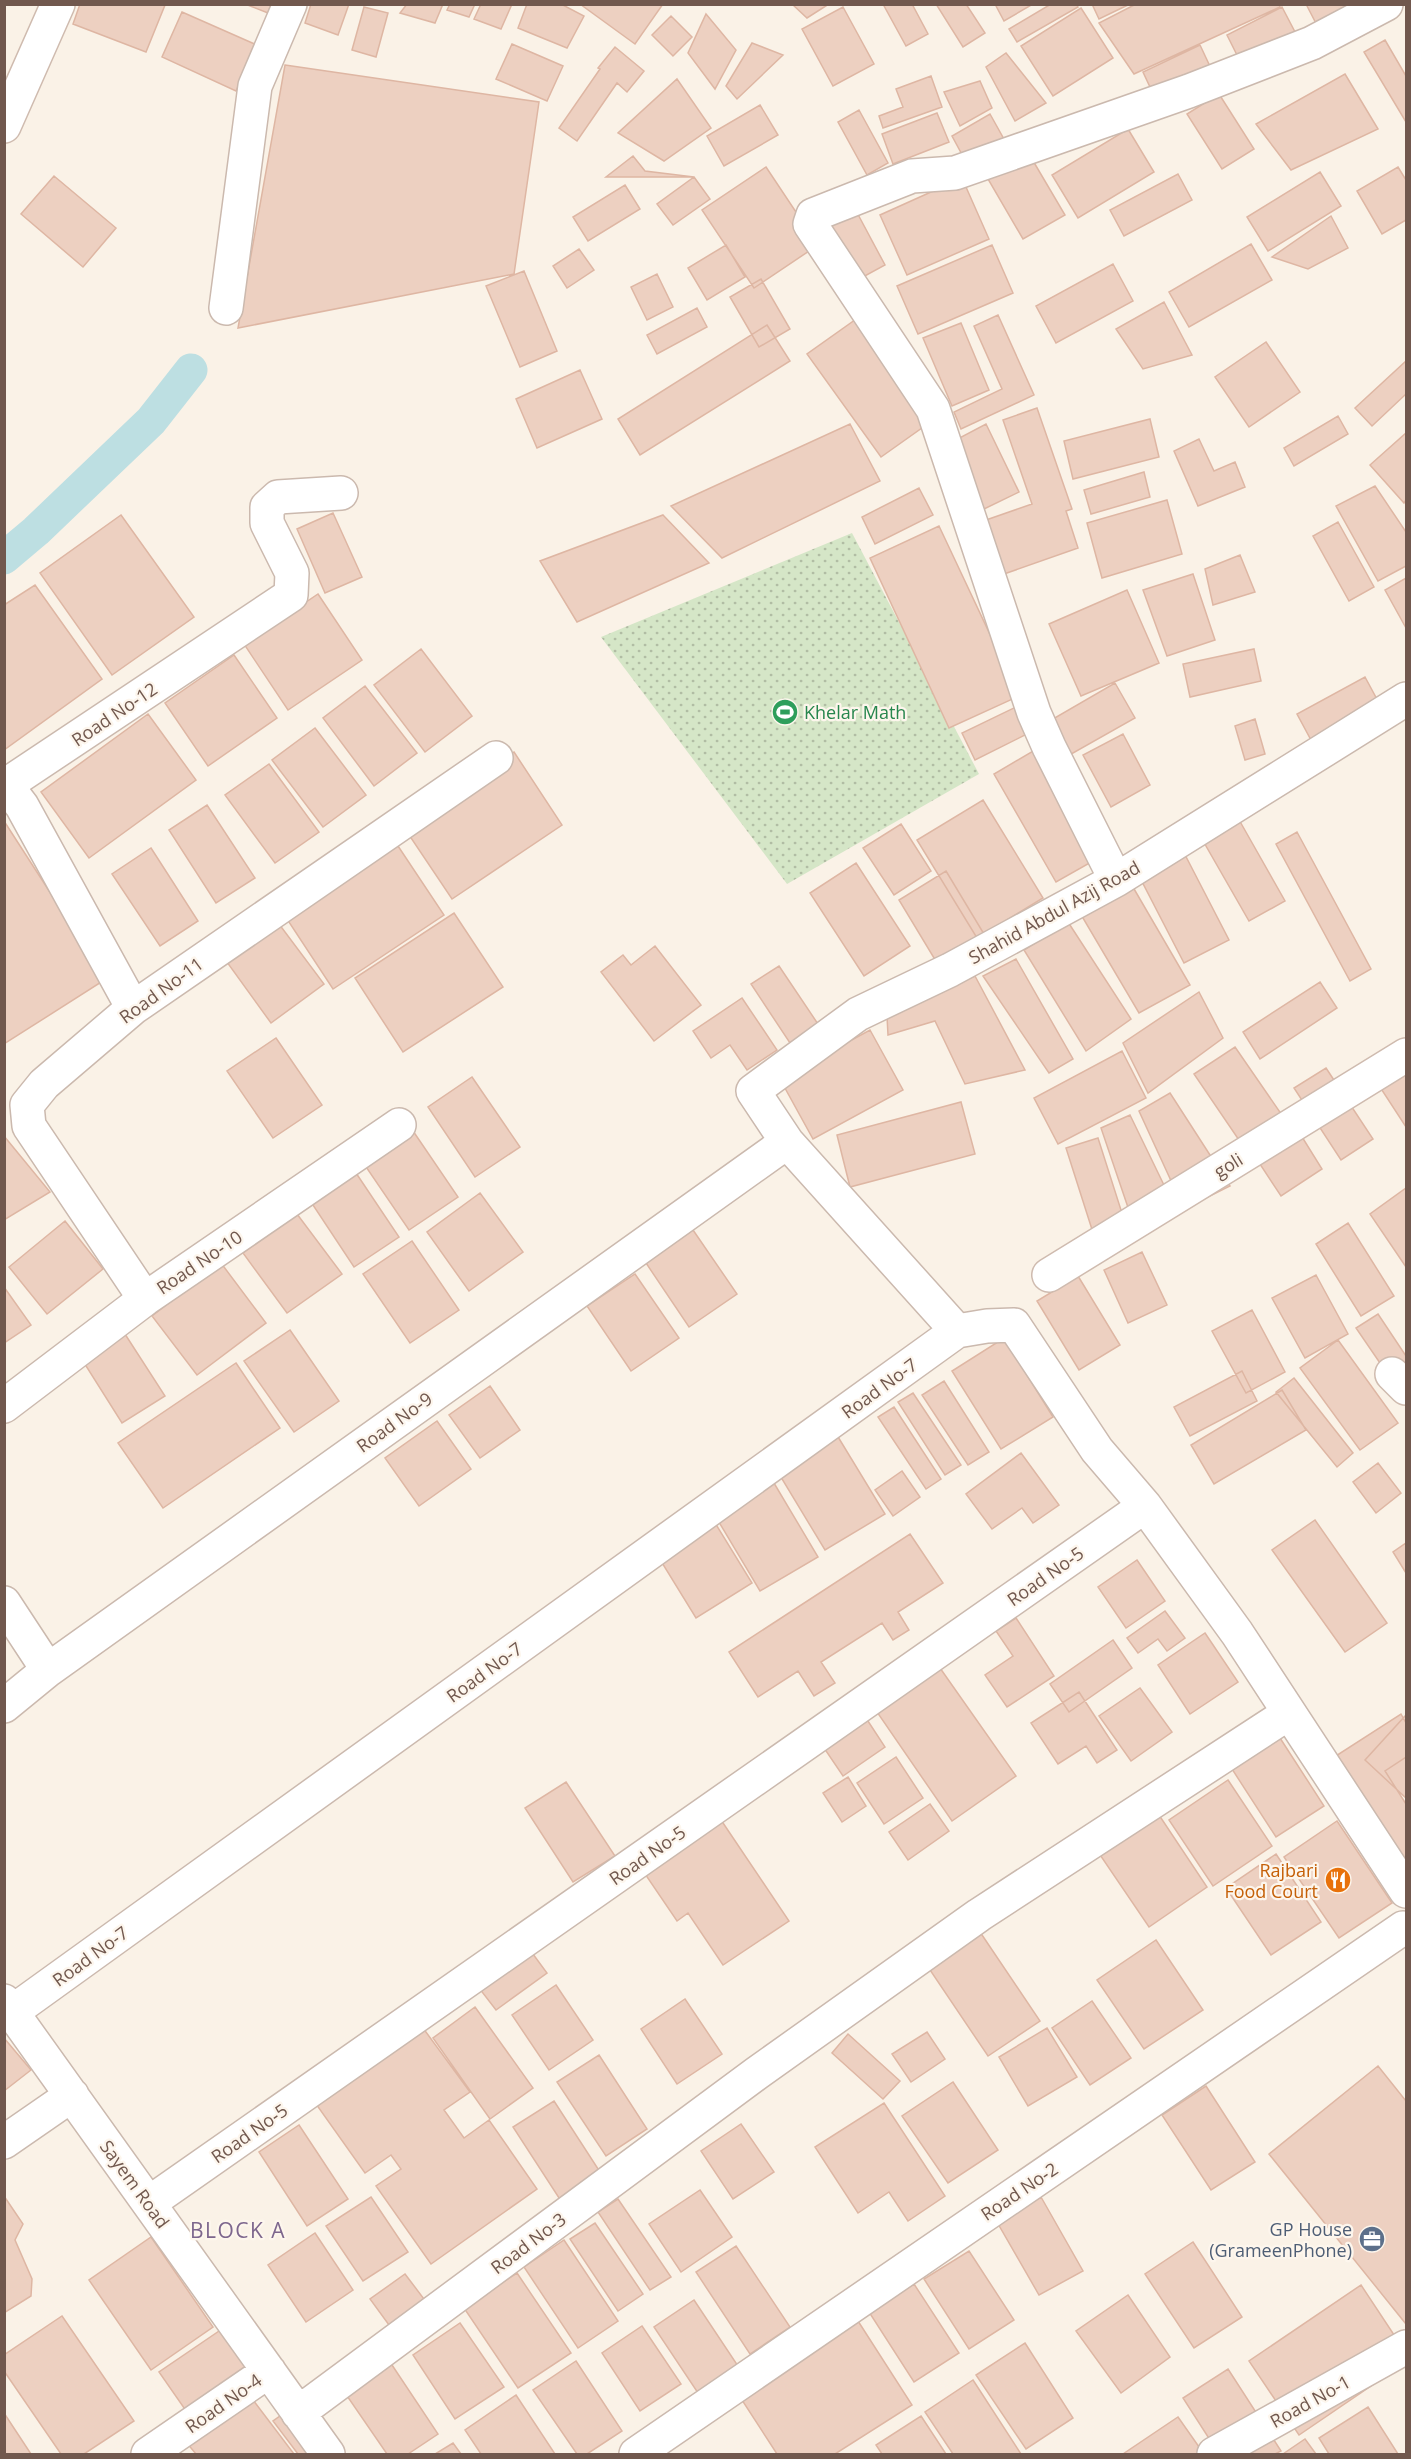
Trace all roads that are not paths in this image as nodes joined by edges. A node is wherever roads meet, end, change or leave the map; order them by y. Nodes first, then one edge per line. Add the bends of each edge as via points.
1 (58, 4) edge
2 (290, 4) edge
3 (1386, 4) edge
4 (4, 126) edge
5 (226, 308) dead end
6 (341, 493) dead end
7 (1407, 699) edge
8 (496, 758) dead end
9 (1116, 880) junction
10 (133, 1008) junction
11 (1407, 1055) edge
12 (399, 1125) dead end
13 (787, 1142) junction
14 (1049, 1275) dead end
15 (145, 1299) junction
16 (957, 1331) junction
17 (4, 1406) edge
18 (1145, 1506) junction
19 (4, 1603) edge
20 (48, 1670) junction
21 (4, 1706) edge
22 (1289, 1713) junction
23 (1407, 1891) edge
24 (1405, 1928) edge
25 (8, 2007) edge
26 (72, 2096) junction
27 (4, 2142) edge
28 (149, 2203) junction
29 (1407, 2347) edge
30 (269, 2371) junction
31 (298, 2413) junction
32 (148, 2454) edge
33 (328, 2454) edge
34 (636, 2454) edge
35 (1214, 2454) edge

1 - 4 street
2 - 5 street via 255,86
3 - 9 street via 1312,43 1189,91 955,173 912,176 813,215 810,224 933,409 1034,713
6 - 10 street, Road No-12 via 278,497 267,507 267,523 292,573 291,595 6,785 22,806
7 - 9 street, Shahid Abdul Azij Road
8 - 10 street, Road No-11
9 - 13 street, Shahid Abdul Azij Road via 950,970 858,1014 753,1091
10 - 15 street, Road No-11 via 44,1084 27,1104 29,1125
11 - 14 street, goli
12 - 15 street, Road No-10
13 - 16 street
13 - 20 street, Road No-9
15 - 17 street, Road No-10
16 - 18 street via 1014,1325 1097,1450
16 - 25 street, Road No-7
18 - 22 street
18 - 28 street, Road No-5
19 - 20 street
20 - 21 street, Road No-9
22 - 23 street
22 - 31 street, Road No-3 via 979,1915
24 - 34 street, Road No-2
25 - 26 street, Sayem Road
26 - 27 street
26 - 28 street, Sayem Road
28 - 30 street, Sayem Road
29 - 35 street, Road No-1
30 - 31 street, Sayem Road
30 - 32 street, Road No-4
31 - 33 street, Sayem Road

